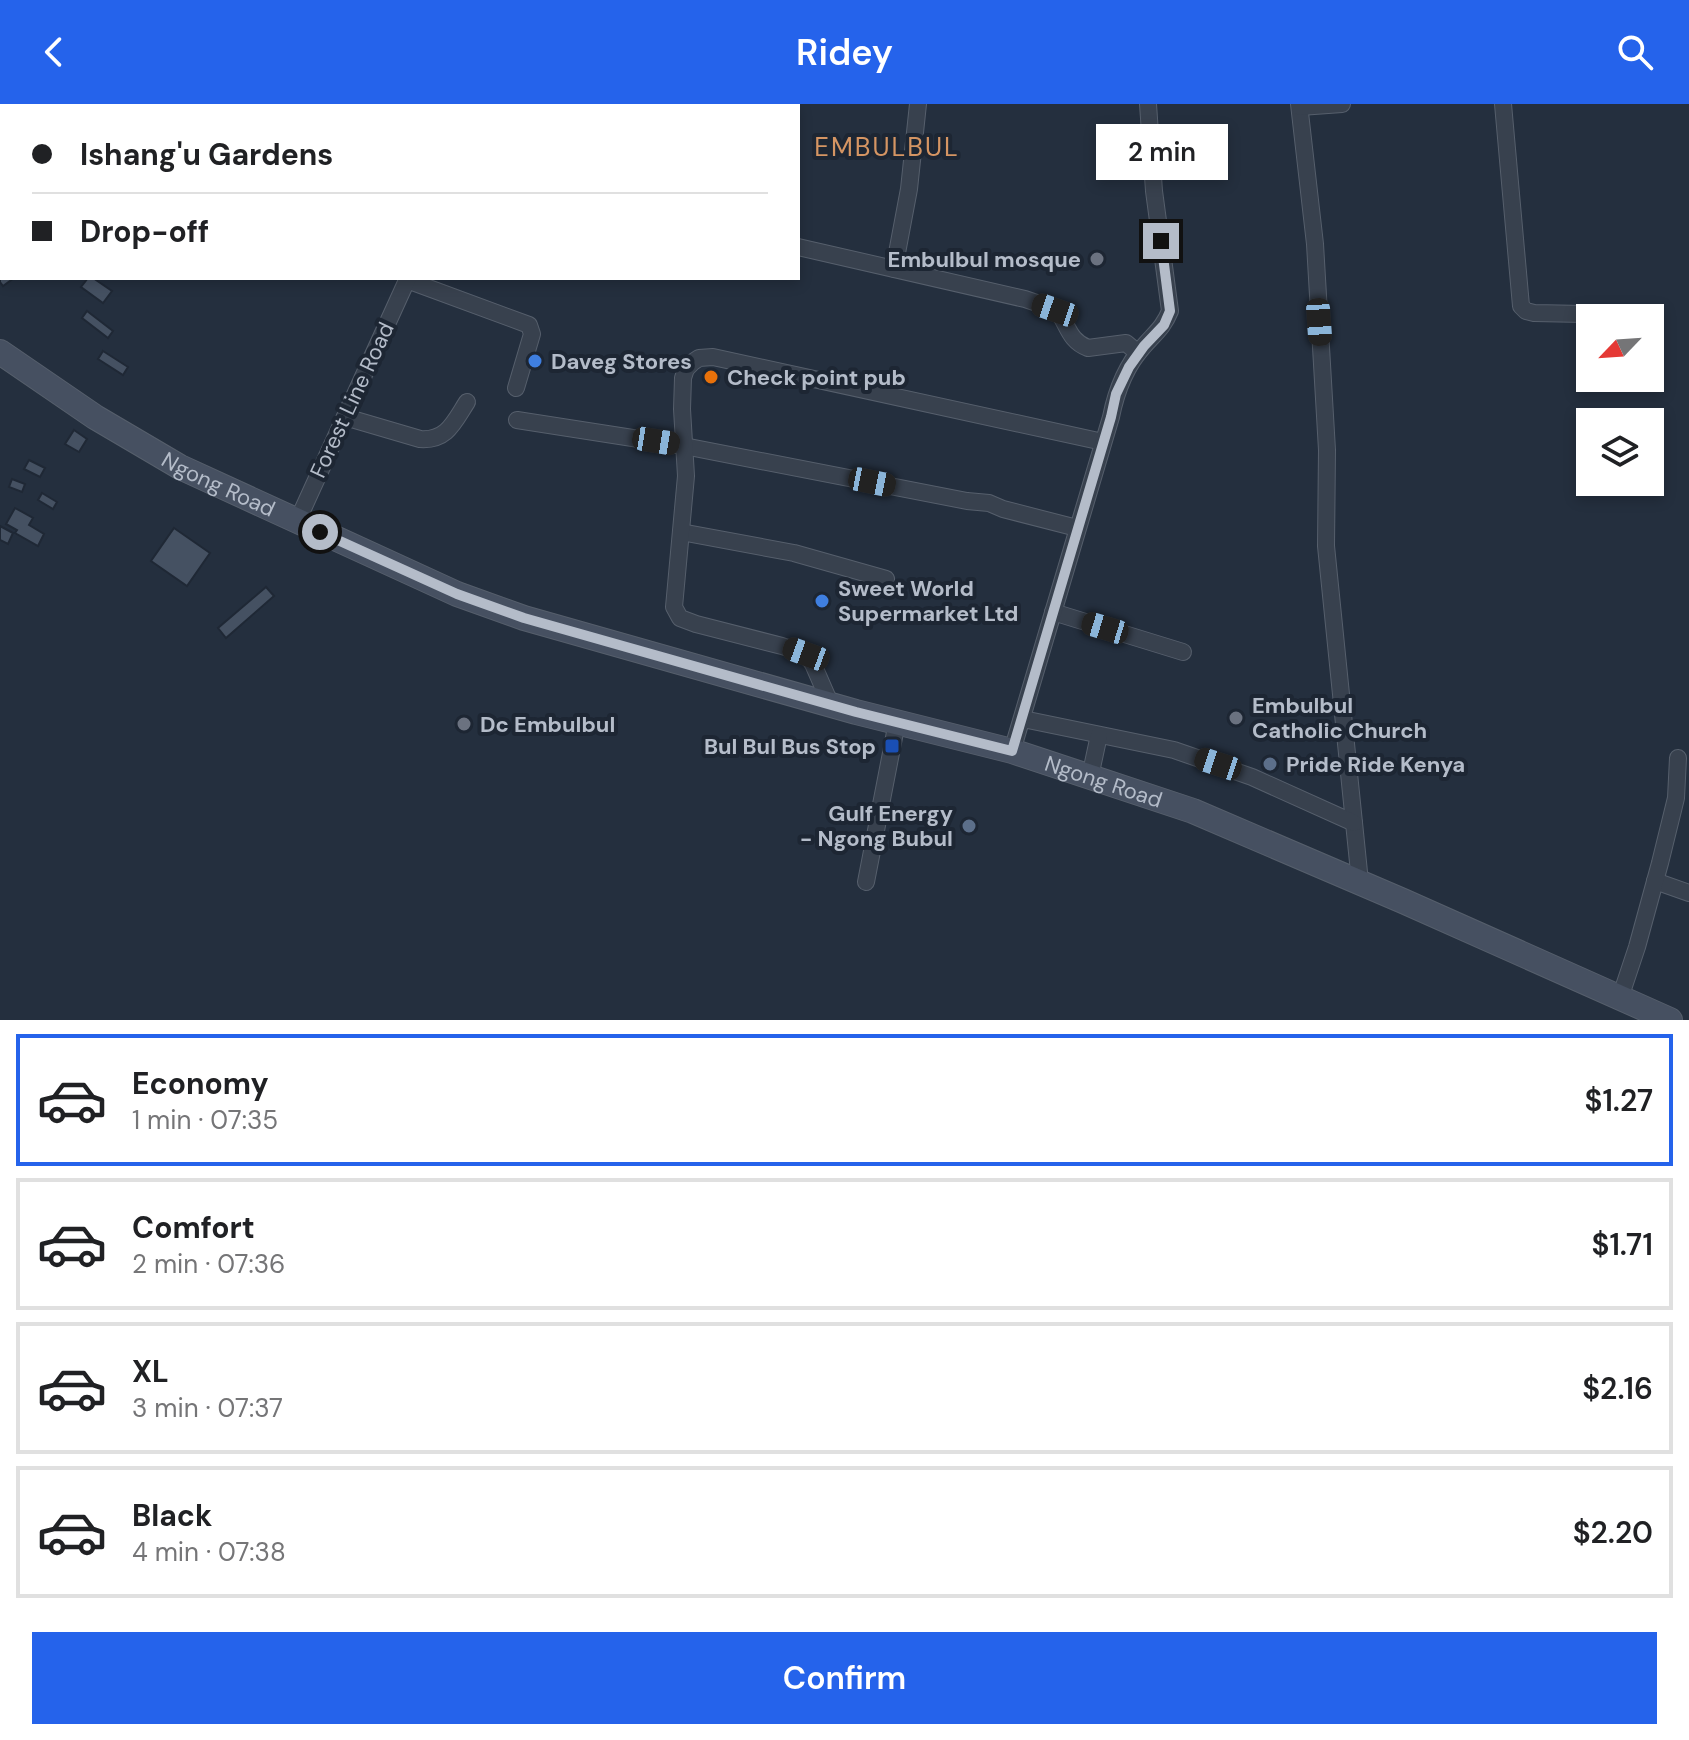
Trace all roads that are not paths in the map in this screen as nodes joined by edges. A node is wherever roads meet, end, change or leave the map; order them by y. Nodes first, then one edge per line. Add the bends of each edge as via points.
1 (918, 104) edge
2 (1148, 104) edge
3 (1342, 104) edge
4 (1503, 104) edge
5 (1299, 105) edge
6 (800, 247) edge
7 (894, 269) junction
8 (407, 280) edge
9 (410, 280) edge
10 (1576, 314) edge
11 (0, 352) edge
12 (1138, 353) junction
13 (516, 388) dead end
14 (467, 402) dead end
15 (345, 417) junction
16 (517, 420) dead end
17 (1103, 442) junction
18 (684, 446) junction
19 (297, 522) junction
20 (1077, 528) junction
21 (681, 532) junction
22 (886, 579) dead end
23 (1053, 612) junction
24 (1183, 652) dead end
25 (830, 703) junction
26 (1023, 719) junction
27 (897, 722) junction
28 (1099, 735) junction
29 (1012, 751) junction
30 (1678, 758) dead end
31 (1090, 777) junction
32 (1354, 823) junction
33 (1655, 881) junction
34 (866, 882) dead end
35 (1360, 882) junction
36 (1689, 893) edge
37 (1620, 998) junction
38 (1670, 1020) edge

1 - 7 street
2 - 12 street via 1170,311
3 - 5 street
4 - 10 street via 1521,306 1534,313
5 - 32 street via 1315,244 1327,450 1326,546
6 - 7 street
7 - 12 street via 1057,310 1082,346 1126,343
8 - 15 street, Forest Line Road
9 - 13 street via 529,325 532,334
11 - 19 main road, Ngong Road via 160,456
12 - 17 street via 1116,394
14 - 15 street via 442,436 432,440
15 - 19 street, Forest Line Road
16 - 18 street
17 - 18 street via 713,357 699,358 685,372
17 - 20 street
18 - 20 street via 989,503
18 - 21 street
19 - 25 main road, Ngong Road via 509,613
20 - 23 street
21 - 22 street via 794,553
21 - 25 street via 674,607 680,618 806,654
23 - 24 street
23 - 26 street
25 - 27 main road, Ngong Road
26 - 28 street
26 - 29 street
27 - 29 main road, Ngong Road
27 - 34 street
28 - 31 street
28 - 32 street via 1218,764
29 - 31 main road, Ngong Road
30 - 33 street via 1676,798
31 - 35 main road, Ngong Road via 1193,811
32 - 35 street
33 - 36 street
33 - 37 street
35 - 37 main road, Ngong Road
37 - 38 main road, Ngong Road

